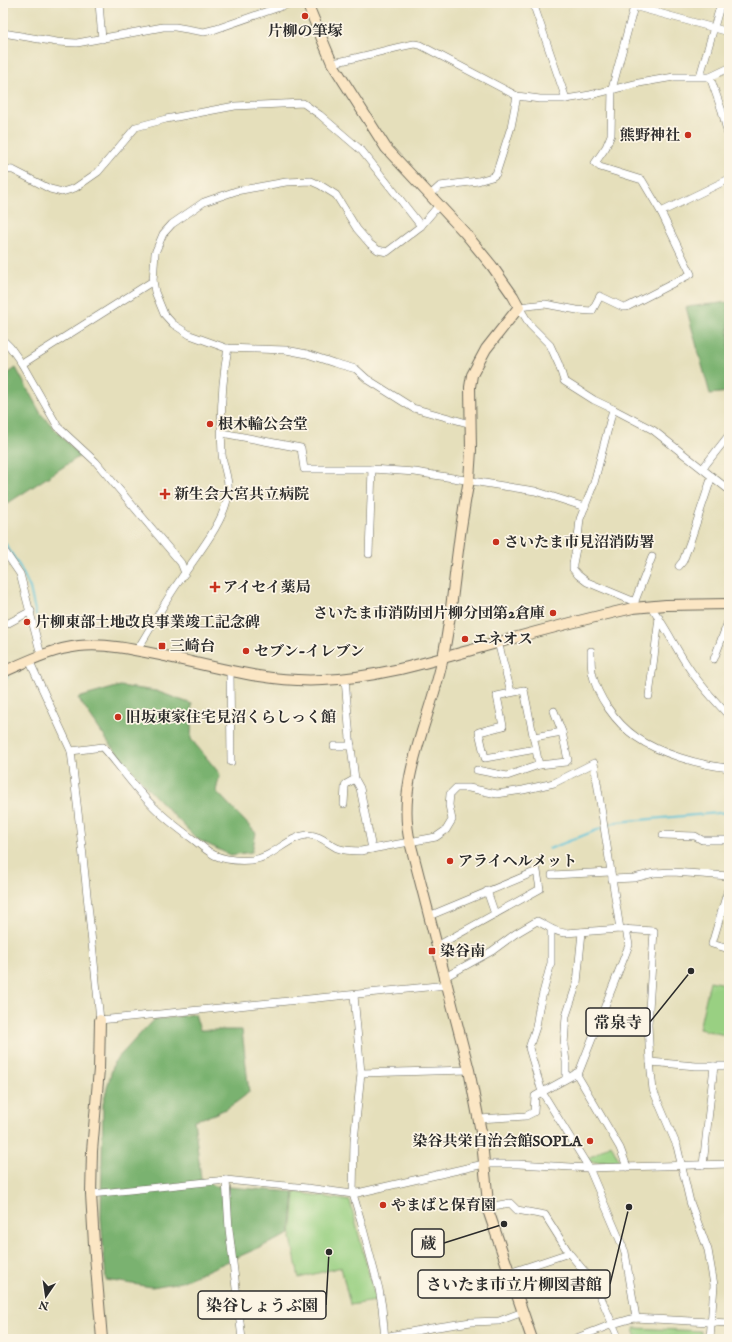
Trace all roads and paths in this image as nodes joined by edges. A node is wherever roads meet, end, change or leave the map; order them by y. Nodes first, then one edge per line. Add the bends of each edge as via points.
1 (99, 3) edge
2 (291, 3) edge
3 (307, 3) edge
4 (533, 3) edge
5 (622, 3) edge
6 (721, 3) edge
7 (635, 5) edge
8 (714, 28) junction
9 (729, 32) edge
10 (3, 33) edge
11 (102, 39) junction
12 (332, 63) junction
13 (729, 68) edge
14 (700, 76) junction
15 (710, 77) junction
16 (612, 89) junction
17 (517, 96) junction
18 (566, 99) junction
19 (729, 139) edge
20 (3, 169) edge
21 (729, 179) edge
22 (430, 195) junction
23 (439, 205) junction
24 (661, 212) junction
25 (421, 226) junction
26 (153, 281) junction
27 (518, 307) junction
28 (3, 340) edge
29 (228, 348) junction
30 (22, 364) junction
31 (613, 409) junction
32 (471, 424) junction
33 (222, 433) junction
34 (729, 435) edge
35 (702, 468) junction
36 (372, 469) junction
37 (712, 476) junction
38 (469, 480) junction
39 (729, 490) edge
40 (585, 507) junction
41 (3, 549) edge
42 (369, 554) dead end
43 (652, 557) dead end
44 (679, 566) dead end
45 (185, 573) junction
46 (729, 604) edge
47 (634, 605) junction
48 (650, 606) junction
49 (31, 611) junction
50 (659, 618) junction
51 (729, 620) edge
52 (3, 626) edge
53 (498, 642) junction
54 (137, 650) junction
55 (591, 651) dead end
56 (41, 655) junction
57 (443, 658) junction
58 (714, 659) dead end
59 (29, 660) junction
60 (230, 671) junction
61 (3, 672) edge
62 (345, 679) junction
63 (511, 692) junction
64 (649, 696) dead end
65 (554, 711) dead end
66 (729, 716) edge
67 (562, 732) junction
68 (534, 737) junction
69 (334, 746) dead end
70 (350, 746) junction
71 (536, 749) junction
72 (71, 751) junction
73 (231, 762) dead end
74 (540, 765) junction
75 (729, 768) edge
76 (477, 770) dead end
77 (355, 779) junction
78 (344, 804) dead end
79 (663, 836) dead end
80 (729, 840) edge
81 (410, 842) junction
82 (372, 849) junction
83 (610, 872) junction
84 (552, 875) dead end
85 (729, 876) edge
86 (612, 880) junction
87 (729, 886) edge
88 (487, 891) junction
89 (495, 914) junction
90 (429, 916) junction
91 (551, 929) junction
92 (623, 929) junction
93 (582, 932) junction
94 (437, 946) junction
95 (729, 949) edge
96 (446, 981) junction
97 (354, 994) junction
98 (100, 1020) junction
99 (650, 1062) junction
100 (714, 1066) junction
101 (729, 1066) edge
102 (469, 1070) junction
103 (361, 1073) junction
104 (576, 1073) junction
105 (566, 1078) junction
106 (542, 1092) junction
107 (479, 1119) junction
108 (484, 1164) junction
109 (729, 1164) edge
110 (703, 1165) junction
111 (682, 1166) junction
112 (627, 1167) junction
113 (589, 1168) junction
114 (226, 1180) junction
115 (91, 1194) junction
116 (353, 1194) junction
117 (488, 1206) junction
118 (569, 1253) junction
119 (509, 1273) junction
120 (523, 1312) junction
121 (636, 1318) junction
122 (710, 1322) junction
123 (729, 1323) edge
124 (613, 1324) junction
125 (384, 1338) edge
126 (102, 1339) edge
127 (242, 1339) edge
128 (362, 1339) edge
129 (532, 1339) edge
130 (574, 1339) edge
131 (619, 1339) edge
132 (710, 1339) edge

1 - 11 street
2 - 11 street via 204,32 164,27
3 - 12 street
4 - 18 street
5 - 7 street
6 - 8 street
7 - 8 street
7 - 16 street
8 - 9 street
8 - 14 street
10 - 11 street via 57,42 77,43
12 - 17 street via 414,44 420,45
12 - 22 street via 386,148
13 - 15 street
14 - 15 street
14 - 16 street via 674,77
15 - 19 street
16 - 18 street via 590,96
16 - 24 street via 611,135 595,163 600,167 642,180
17 - 18 street
17 - 22 street via 511,127 496,174 478,181 440,186
20 - 25 street via 13,170 50,189 62,192 75,188 98,172 136,127 235,106 303,103 362,151
21 - 24 street
22 - 23 street
23 - 25 street
23 - 27 street via 492,266
24 - 27 street via 691,274 627,307 600,296 592,310 545,304
25 - 26 street via 386,252 370,244 357,229 336,195 311,181 286,182 236,191 204,202 172,224 163,234 155,253
26 - 29 street via 160,307 173,324 181,331 197,338
26 - 30 street
27 - 31 street via 530,325 550,345 564,381
27 - 32 street via 475,368 470,387
28 - 30 street
29 - 32 street via 286,350 356,369 413,408
29 - 33 street via 222,379
30 - 45 street via 58,427 107,474 181,563
31 - 35 street via 653,430
31 - 40 street via 594,483
32 - 38 street
33 - 36 street via 301,448 304,469
33 - 45 street via 222,455 228,483 225,508
34 - 35 street
35 - 37 street
36 - 38 street
36 - 42 street
37 - 39 street
37 - 44 street via 690,542
38 - 40 street via 535,491
38 - 57 street
40 - 47 street via 580,519 573,569 587,582
41 - 49 street via 20,574
43 - 47 street
45 - 54 street
46 - 48 street
47 - 48 street
47 - 53 street
48 - 50 street
49 - 52 street
49 - 56 street
50 - 64 street
50 - 66 street via 691,671
51 - 58 street
53 - 57 street
53 - 63 street
54 - 56 street via 97,645 78,646
54 - 60 street
55 - 75 street via 592,673 596,685 608,707 630,733 666,753 707,765
56 - 59 street
57 - 62 street via 388,672
57 - 81 street via 407,790 405,814
59 - 61 street
59 - 72 street
60 - 62 street via 299,680
60 - 73 street
62 - 70 street
63 - 68 street via 524,690
63 - 71 street via 497,696 503,726 479,732 485,758
65 - 67 street
67 - 68 street
67 - 74 street via 568,760
68 - 71 street
69 - 70 street
70 - 77 street
71 - 74 street
72 - 82 street via 103,747 150,803 186,835 218,856 243,860 263,858 289,842 308,835 350,851
72 - 98 street
74 - 76 street via 507,776
77 - 78 street via 346,784
77 - 82 street via 360,788
79 - 80 street
81 - 82 street
81 - 83 street via 436,837 446,830 452,820 450,794 456,788 496,794 523,790 554,783 594,763
81 - 90 street
83 - 84 street
83 - 86 street
85 - 86 street via 673,872
86 - 92 street
87 - 95 street via 712,944
88 - 89 street
88 - 89 street via 537,871 540,889
88 - 90 street
89 - 94 street
90 - 94 street
91 - 93 street via 565,933
91 - 96 street via 537,921
91 - 106 street via 551,963 536,1027 528,1048
92 - 93 street
92 - 99 street via 654,931 648,1004
92 - 104 street via 629,945
93 - 105 street via 577,983 566,1016
94 - 96 street
96 - 97 street
96 - 102 street
97 - 98 street
97 - 103 street
98 - 115 street
99 - 100 street
99 - 111 street via 653,1090 677,1146
100 - 101 street
100 - 110 street
102 - 103 street
102 - 107 street
103 - 116 street via 354,1141
104 - 105 street
104 - 112 street via 620,1148
105 - 106 street
106 - 107 street via 535,1096 534,1112 526,1116
106 - 113 street
107 - 108 street
108 - 113 street
108 - 116 street
108 - 117 street
109 - 110 street
110 - 111 street
111 - 112 street
111 - 122 street via 690,1202 708,1250 714,1285
112 - 113 street
113 - 121 street via 625,1252
114 - 115 street
114 - 116 street
114 - 127 street via 229,1230
115 - 126 street
116 - 125 street via 375,1273 382,1307
117 - 118 street via 510,1203 517,1210 545,1215
117 - 119 street
118 - 119 street
118 - 124 street via 595,1284
119 - 120 street
120 - 125 street via 499,1320 431,1328
120 - 129 street
121 - 122 street
121 - 124 street
122 - 123 street
122 - 132 street
124 - 130 street
124 - 131 street
125 - 128 street

